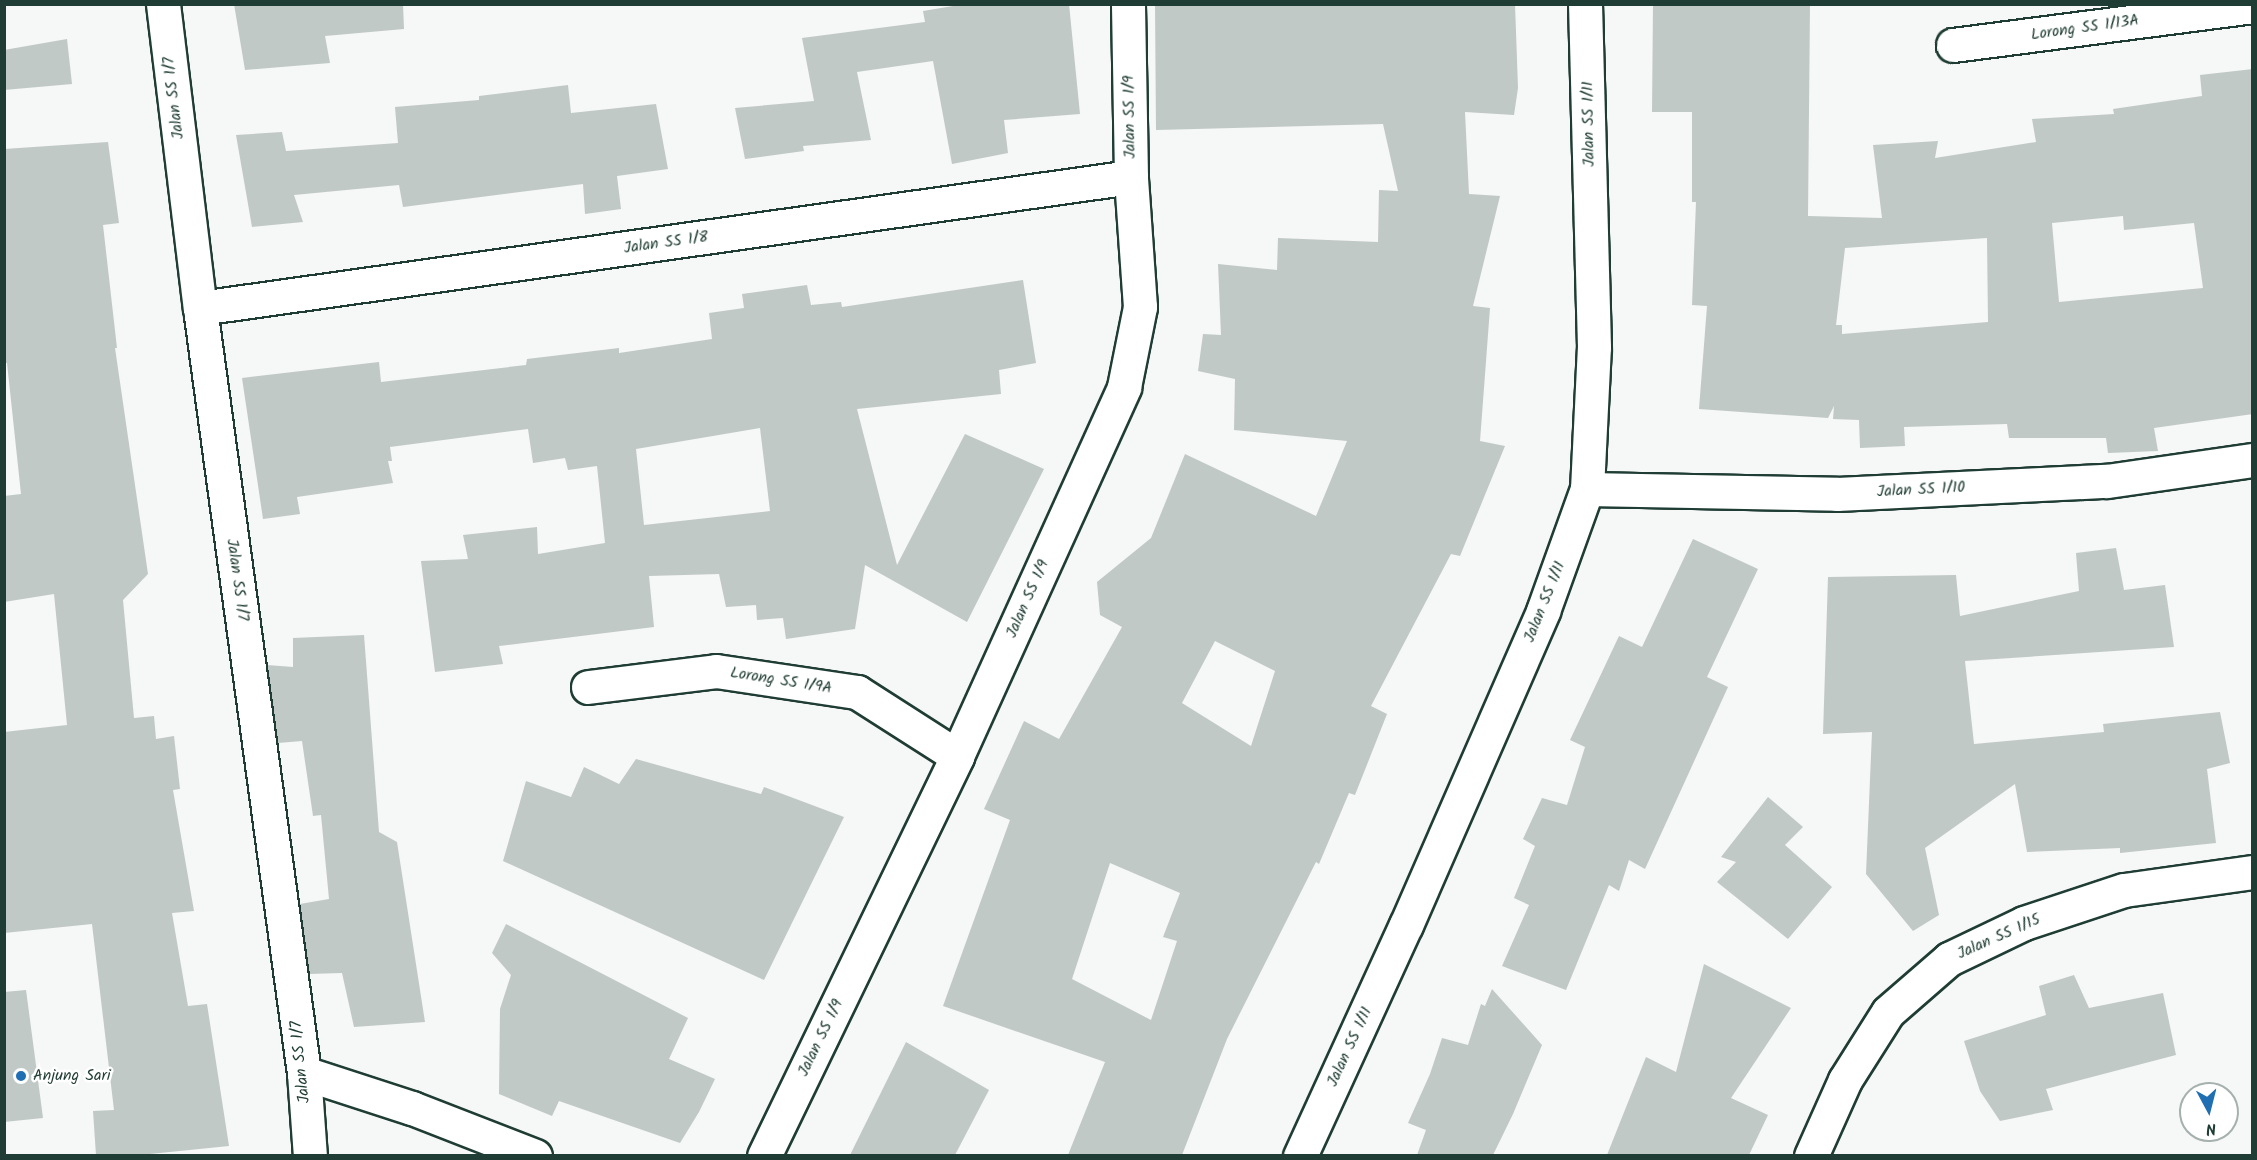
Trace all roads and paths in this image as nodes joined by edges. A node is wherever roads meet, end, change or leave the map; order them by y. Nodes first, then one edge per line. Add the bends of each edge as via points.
1 (163, 4) edge
2 (1128, 4) edge
3 (1586, 4) edge
4 (2253, 6) edge
5 (1953, 45) dead end
6 (1131, 177) junction
7 (200, 308) junction
8 (2253, 460) edge
9 (1587, 489) junction
10 (588, 687) dead end
11 (957, 756) junction
12 (2253, 872) edge
13 (304, 1073) junction
14 (310, 1155) edge
15 (535, 1155) edge
16 (764, 1155) edge
17 (1300, 1155) edge
18 (1811, 1155) edge

1 - 7 street, Jalan SS 1/7
2 - 6 street, Jalan SS 1/9
3 - 9 street, Jalan SS 1/11 via 1594,347
4 - 5 street, Lorong SS 1/13A
6 - 7 street, Jalan SS 1/8
6 - 11 street, Jalan SS 1/9 via 1140,307 1124,387
7 - 13 street, Jalan SS 1/7
8 - 9 street, Jalan SS 1/10 via 2107,481 1837,494
9 - 17 street, Jalan SS 1/11 via 1543,611
10 - 11 street, Lorong SS 1/9A via 716,671 857,692
11 - 16 street, Jalan SS 1/9
12 - 18 street, Jalan SS 1/15 via 2124,890 2024,923 1949,959 1888,1012 1845,1080
13 - 14 street, Jalan SS 1/7
13 - 15 street via 412,1108

